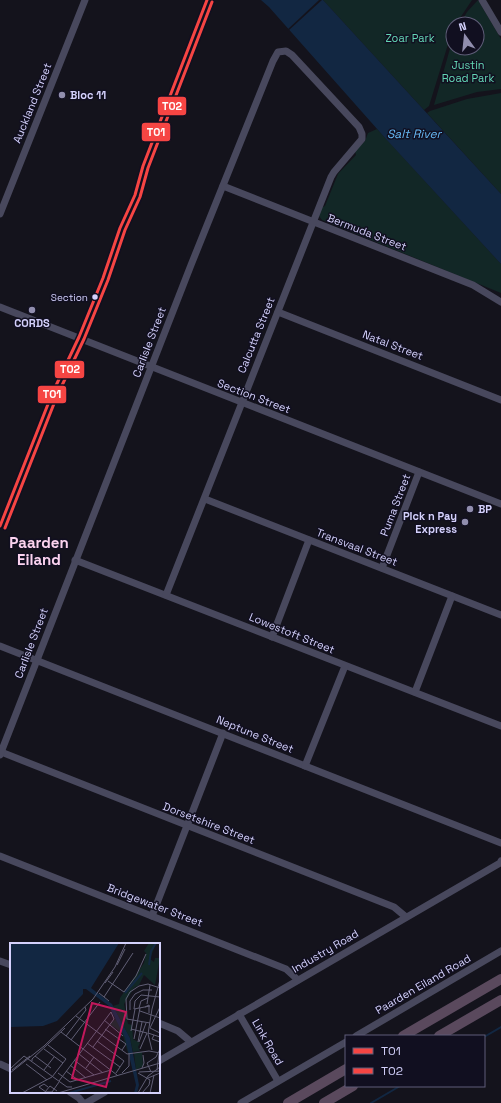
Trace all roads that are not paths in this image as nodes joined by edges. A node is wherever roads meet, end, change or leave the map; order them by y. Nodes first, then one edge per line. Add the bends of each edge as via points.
1 (85, 0) edge
2 (482, 0) edge
3 (501, 32) edge
4 (362, 136) joint
5 (223, 186) junction
6 (0, 214) edge
7 (312, 222) junction
8 (501, 302) edge
9 (0, 307) edge
10 (278, 312) junction
11 (152, 367) junction
12 (501, 400) edge
13 (242, 403) junction
14 (419, 472) junction
15 (205, 498) junction
16 (501, 504) edge
17 (309, 540) junction
18 (76, 560) junction
19 (382, 568) junction
20 (166, 595) junction
21 (452, 596) junction
22 (501, 615) edge
23 (272, 637) junction
24 (0, 646) edge
25 (36, 660) junction
26 (345, 666) junction
27 (415, 692) junction
28 (501, 726) edge
29 (223, 733) junction
30 (1, 754) edge
31 (305, 766) junction
32 (187, 826) junction
33 (501, 843) edge
34 (0, 856) edge
35 (501, 861) edge
36 (152, 916) junction
37 (406, 916) junction
38 (501, 951) edge
39 (0, 961) edge
40 (10, 965) edge
41 (501, 979) edge
42 (298, 980) junction
43 (501, 1000) edge
44 (239, 1014) junction
45 (160, 1024) edge
46 (358, 1035) edge
47 (405, 1035) edge
48 (441, 1035) edge
49 (191, 1042) junction
50 (345, 1043) edge
51 (160, 1060) edge
52 (0, 1064) edge
53 (10, 1069) edge
54 (345, 1070) edge
55 (278, 1081) junction
56 (351, 1087) edge
57 (72, 1093) edge
58 (103, 1093) edge
59 (83, 1103) edge
60 (86, 1103) edge
61 (241, 1103) edge
62 (288, 1103) edge
63 (324, 1103) edge

1 - 6 street, Auckland Street
2 - 3 street
4 - 5 street, Carlisle Street via 359,127 292,55 281,51 275,56
4 - 7 street, Calcutta Street via 360,142 334,172
5 - 7 street, Bermuda Street
5 - 11 street, Carlisle Street
7 - 8 street, Bermuda Street via 473,284
7 - 10 street, Calcutta Street
9 - 11 street, Section Street
10 - 12 street, Natal Street
10 - 13 street, Calcutta Street
11 - 13 street, Section Street
11 - 18 street, Carlisle Street
13 - 14 street, Section Street
13 - 15 street, Calcutta Street
14 - 16 street, Section Street
14 - 19 street, Puma Street
15 - 17 street, Transvaal Street
15 - 20 street, Calcutta Street
17 - 19 street, Transvaal Street
17 - 23 street
18 - 20 street, Lowestoft Street
18 - 25 street, Carlisle Street
19 - 21 street, Transvaal Street
20 - 23 street, Lowestoft Street
21 - 22 street, Transvaal Street
21 - 27 street
23 - 26 street, Lowestoft Street
24 - 25 street, Neptune Street
25 - 29 street, Neptune Street
25 - 30 street, Carlisle Street
26 - 27 street, Lowestoft Street
26 - 31 street
27 - 28 street, Lowestoft Street
29 - 31 street, Neptune Street
29 - 32 street
30 - 32 street, Dorsetshire Street
31 - 33 street, Neptune Street
32 - 36 street
32 - 37 street, Dorsetshire Street via 394,907
34 - 36 street, Bridgewater Street
35 - 37 street, Industry Road
36 - 42 street, Bridgewater Street via 286,969
37 - 42 street, Industry Road
38 - 46 street, Paarden Eiland Road
39 - 40 street
41 - 47 highway
42 - 44 street, Industry Road
43 - 48 highway
44 - 49 street, Industry Road
44 - 55 street, Link Road
45 - 49 street via 178,1031
49 - 51 street, Industry Road
50 - 55 street
52 - 53 street
54 - 62 highway
55 - 61 street
56 - 63 highway
57 - 59 street
58 - 60 street

